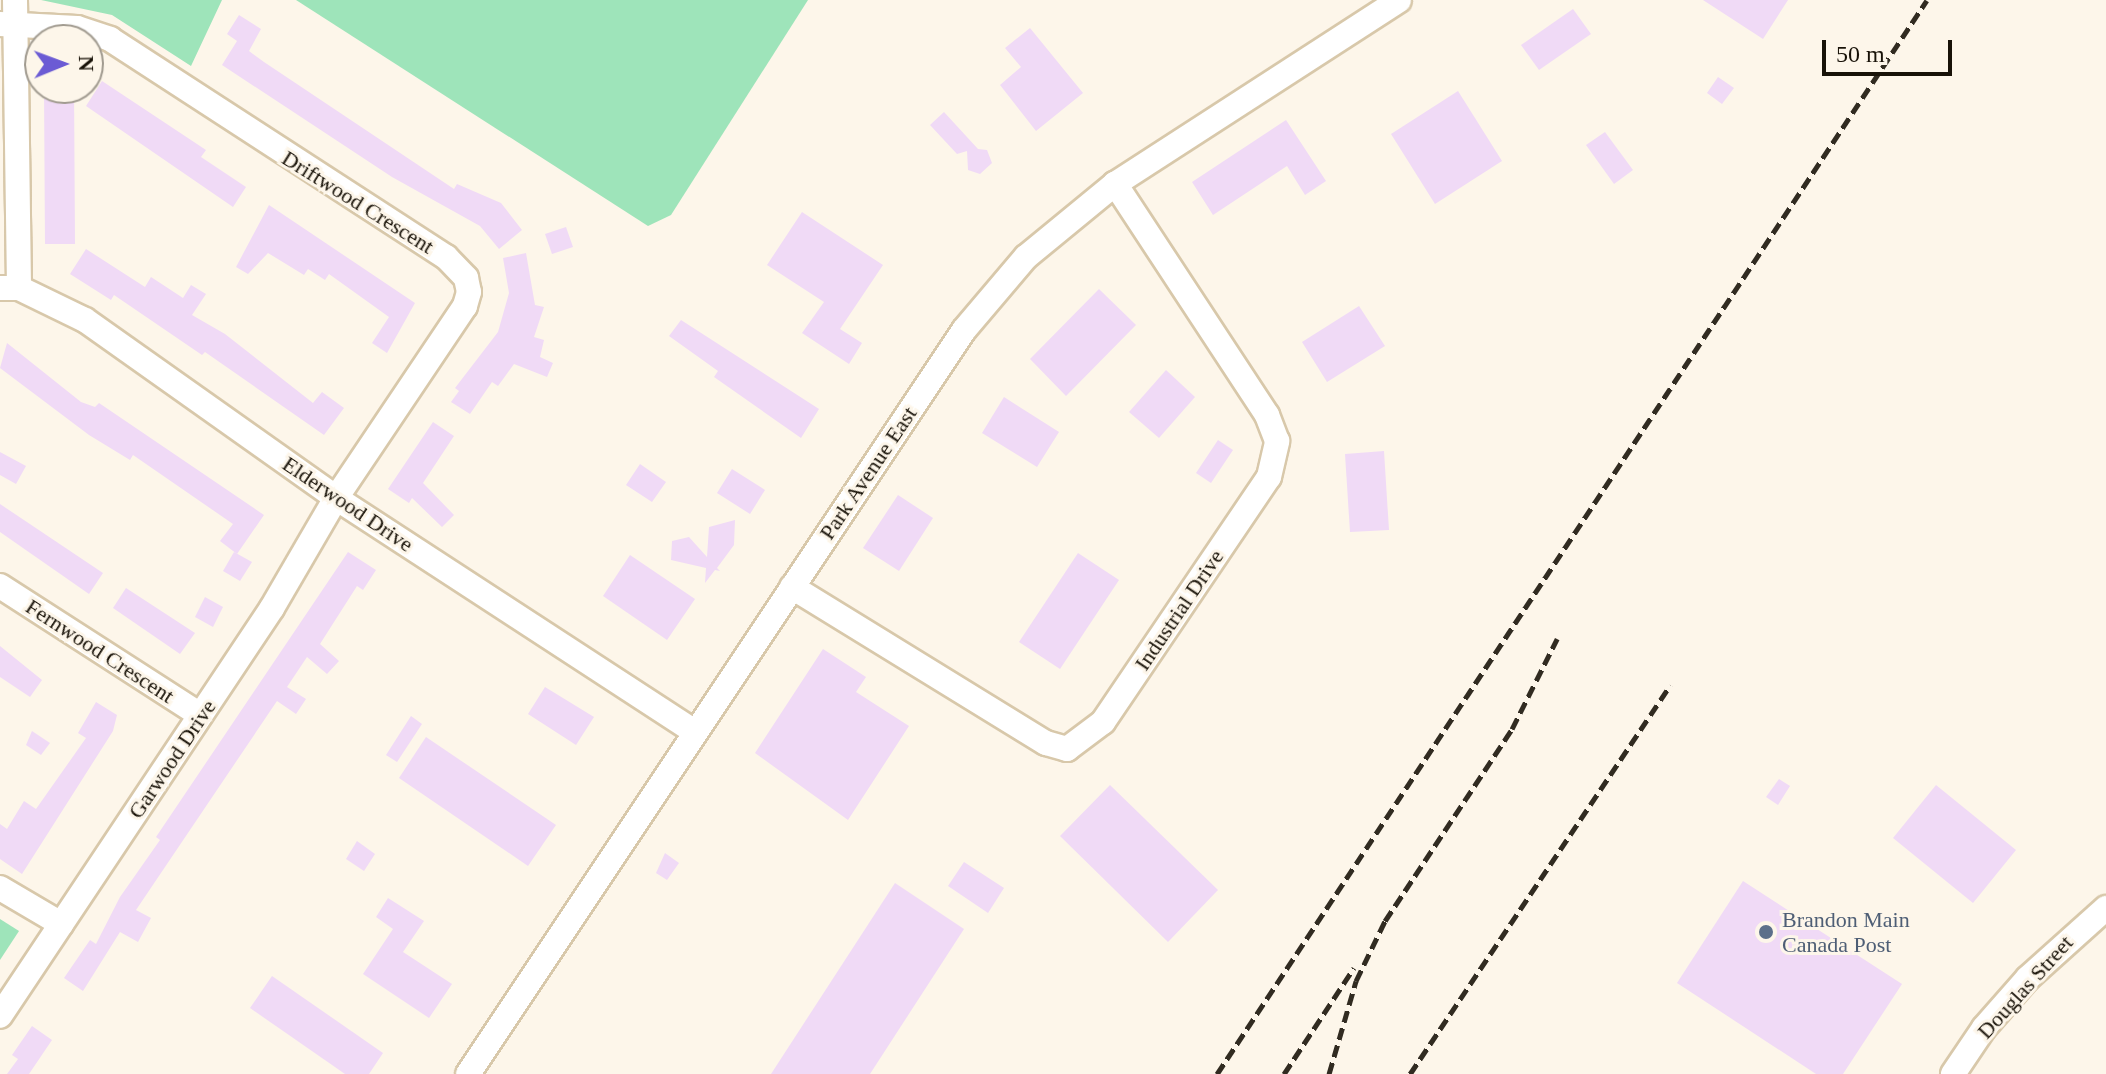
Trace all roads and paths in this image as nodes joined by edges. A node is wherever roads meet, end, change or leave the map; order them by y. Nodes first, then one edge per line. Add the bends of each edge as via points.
1 (15, 0) edge
2 (1399, 0) edge
3 (8, 24) edge
4 (1115, 184) junction
5 (10, 288) edge
6 (336, 498) junction
7 (0, 586) edge
8 (792, 587) junction
9 (200, 715) junction
10 (694, 731) junction
11 (0, 888) edge
12 (2106, 908) edge
13 (61, 924) junction
14 (0, 1016) edge
15 (468, 1074) edge
16 (1953, 1074) edge

1 - 3 street
2 - 4 street, Park Avenue East
3 - 5 street
3 - 6 street, Driftwood Crescent via 77,28 110,39 446,257 466,278 465,306
4 - 8 street, Park Avenue East via 1026,257 964,330
4 - 8 street, Industrial Drive via 1267,415 1277,441 1269,477 1103,722 1067,749 1046,743
5 - 6 street, Elderwood Drive via 85,320
6 - 9 street, Garwood Drive via 272,608
6 - 10 street, Elderwood Drive
7 - 9 street, Fernwood Crescent
8 - 10 street, Park Avenue East
9 - 13 street, Garwood Drive
10 - 15 street, Park Avenue East
11 - 13 street
12 - 16 street, Douglas Street via 2028,978
13 - 14 street, Garwood Drive

